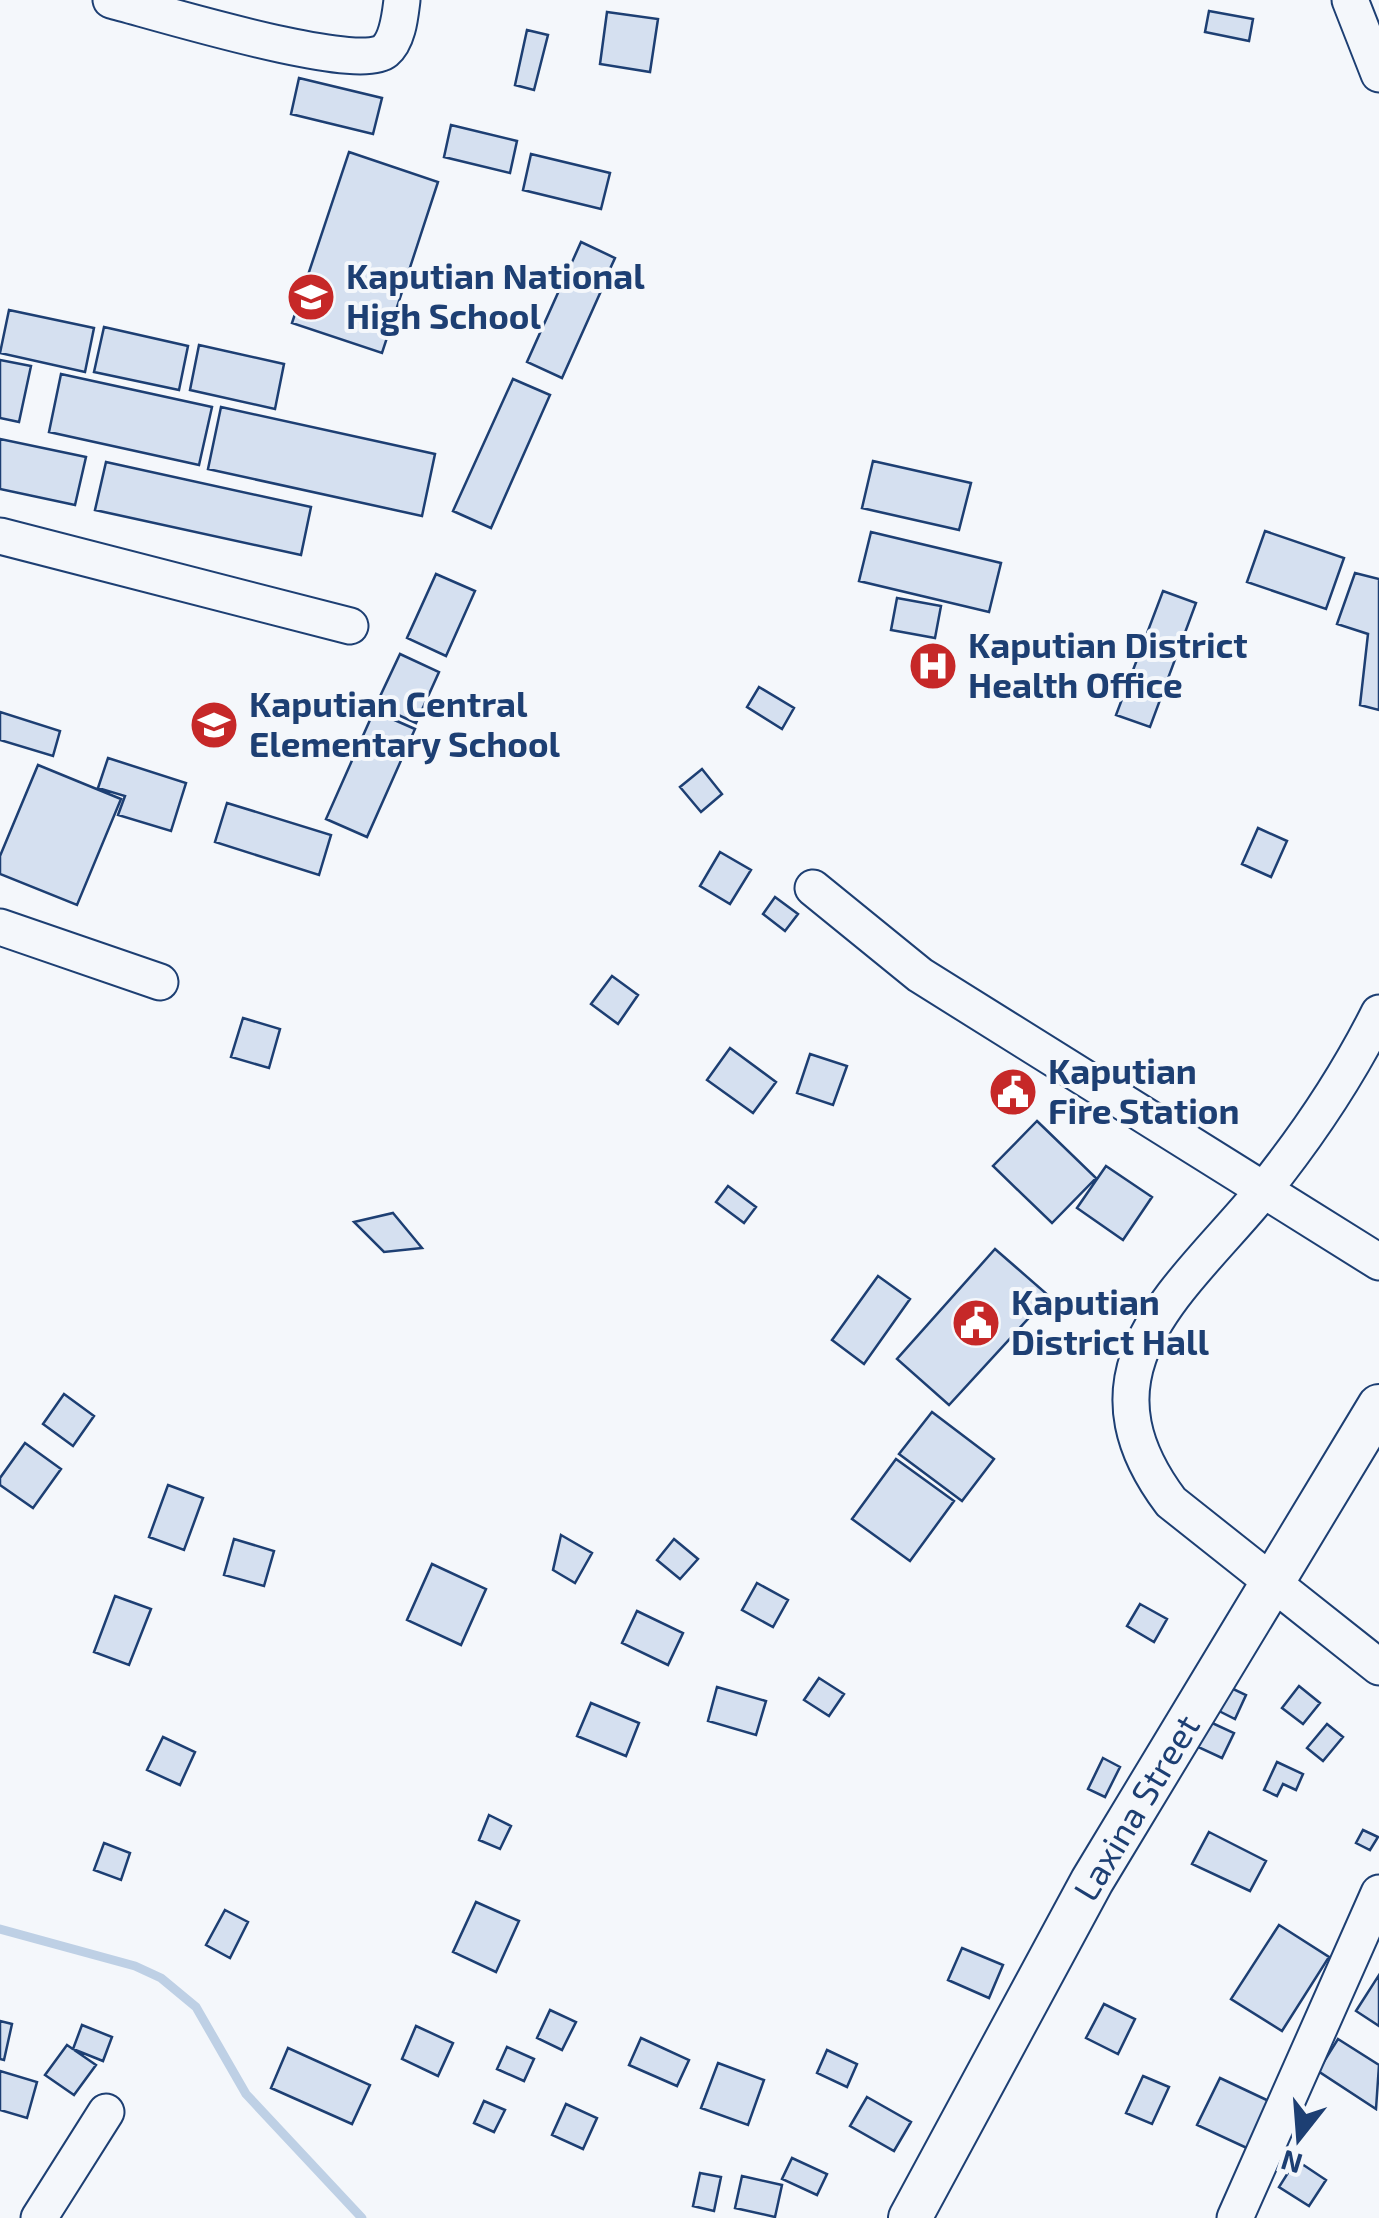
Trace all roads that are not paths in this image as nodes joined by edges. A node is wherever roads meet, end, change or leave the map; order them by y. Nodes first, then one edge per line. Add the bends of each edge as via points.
1 (112, 0) edge
2 (402, 0) edge
3 (1350, 0) edge
4 (1379, 74) edge
5 (0, 536) edge
6 (350, 626) dead end
7 (813, 888) dead end
8 (0, 928) edge
9 (160, 982) dead end
10 (1379, 1013) edge
11 (1263, 1190) junction
12 (1379, 1262) edge
13 (1379, 1406) edge
14 (1270, 1584) junction
15 (1379, 1667) edge
16 (1379, 1894) edge
17 (106, 2112) dead end
18 (39, 2218) edge
19 (910, 2218) edge
20 (1235, 2218) edge

1 - 2 street via 296,48 370,58 394,36
3 - 4 street
5 - 6 street
7 - 11 street via 920,975
8 - 9 street
10 - 11 street via 1345,1079
11 - 12 street
11 - 14 street via 1154,1318 1131,1387 1146,1469 1171,1502
13 - 14 main road, Laxina Street
14 - 15 street
14 - 19 main road, Laxina Street via 1092,1882
16 - 20 street
17 - 18 street

